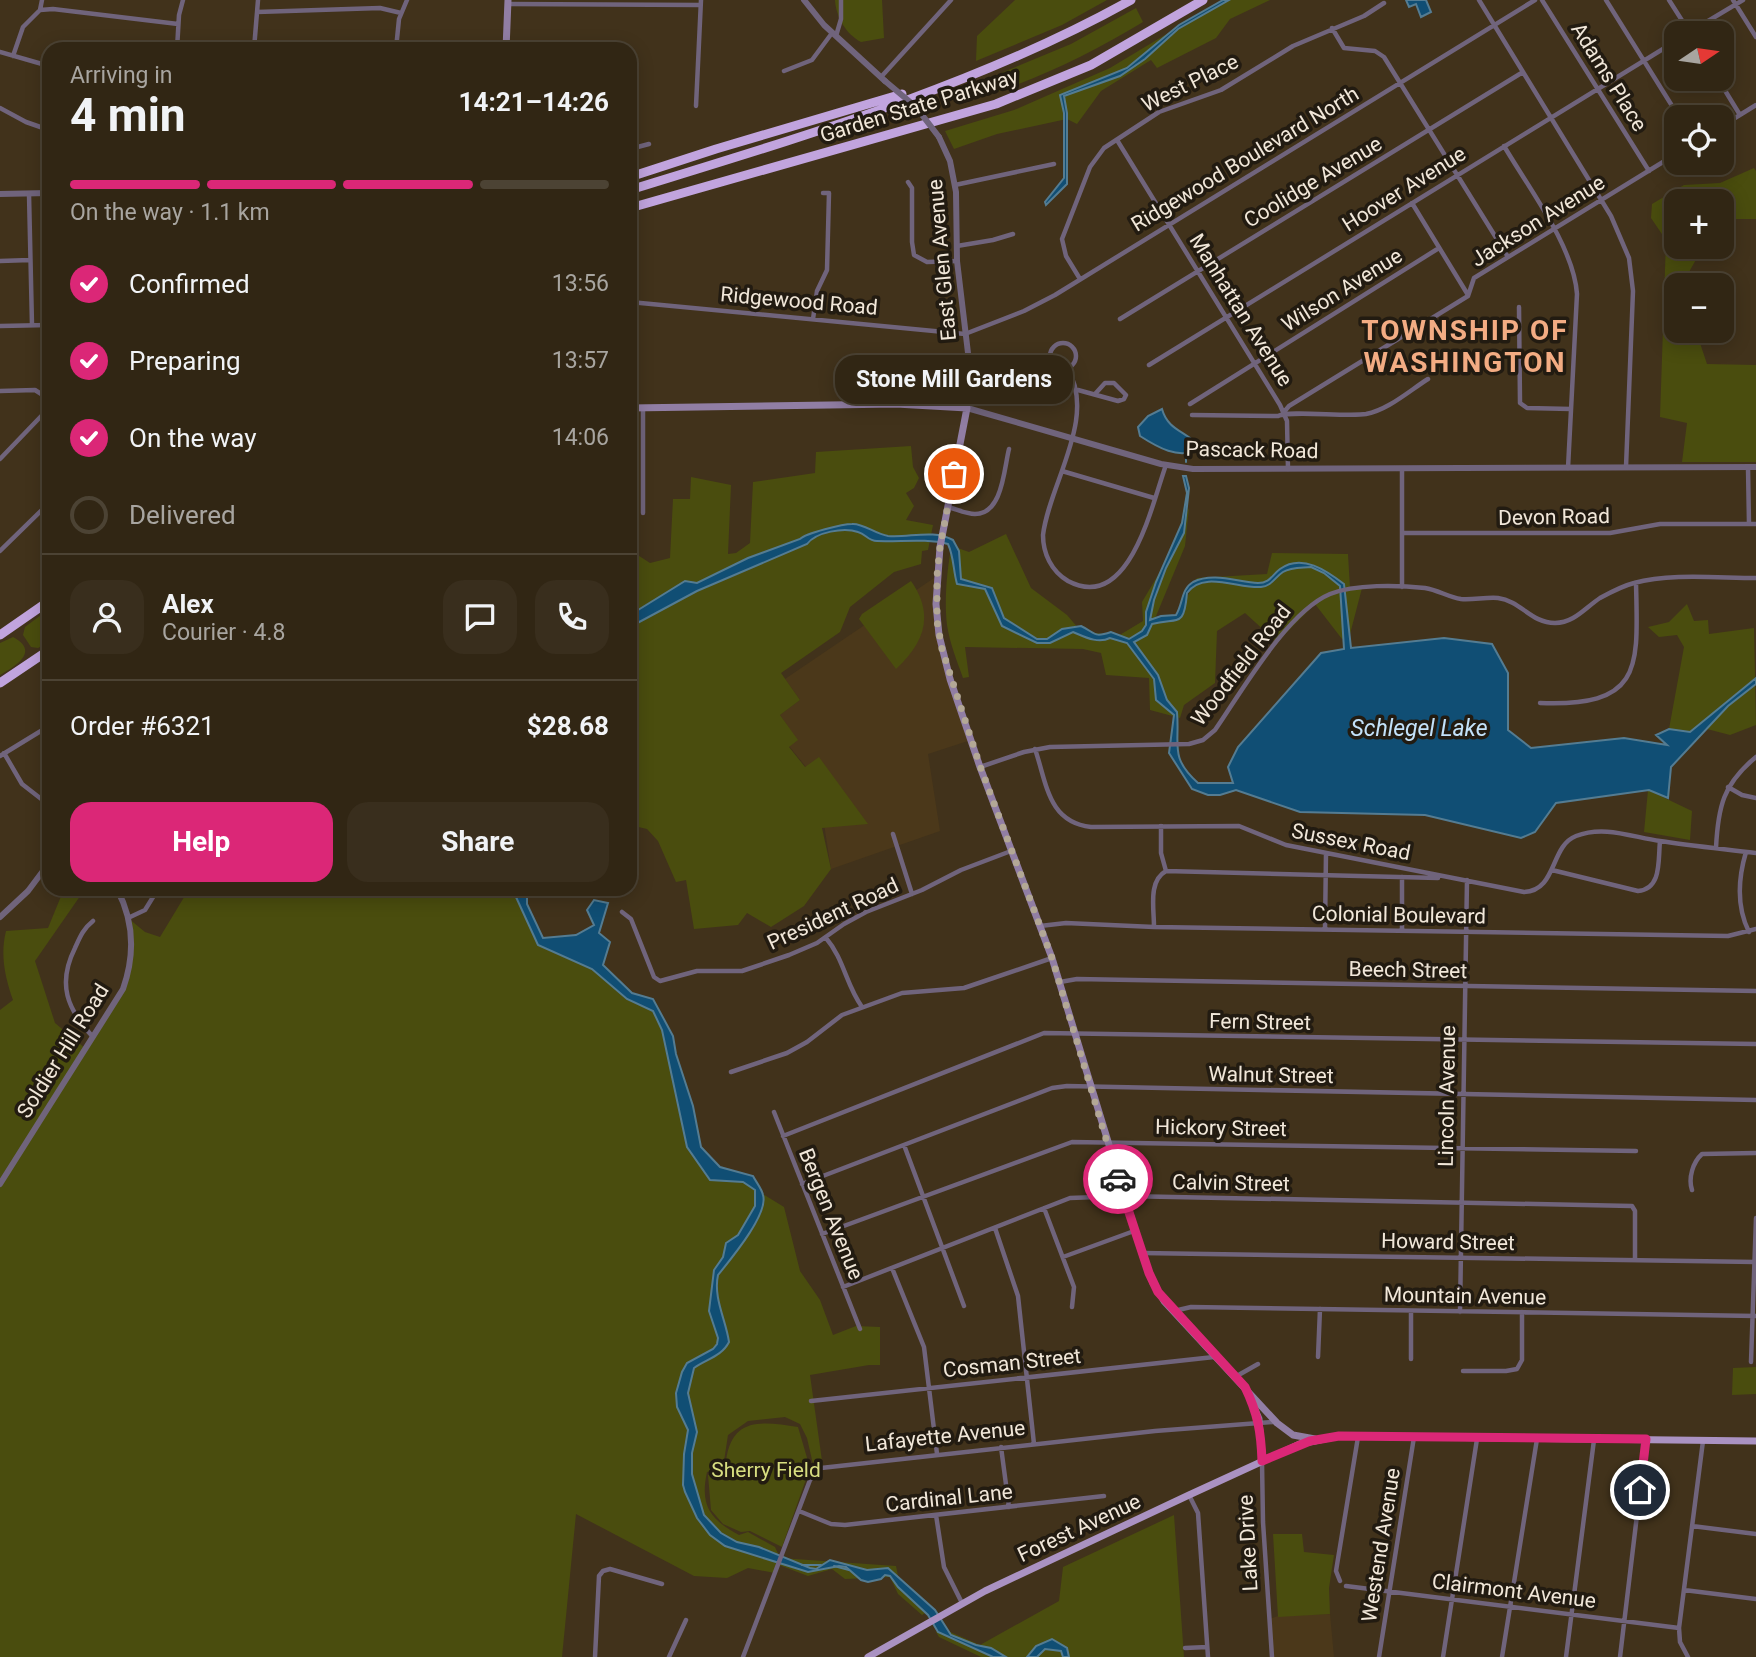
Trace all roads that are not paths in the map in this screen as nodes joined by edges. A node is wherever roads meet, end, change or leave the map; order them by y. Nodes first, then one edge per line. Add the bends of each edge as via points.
1 (42, 0) edge
2 (183, 0) edge
3 (258, 0) edge
4 (407, 0) edge
5 (804, 0) edge
6 (841, 0) edge
7 (951, 0) edge
8 (1131, 0) edge
9 (1203, 0) edge
10 (1479, 0) edge
11 (1535, 0) edge
12 (1542, 0) edge
13 (1606, 0) edge
14 (1669, 0) edge
15 (1743, 0) edge
16 (508, 2) edge
17 (1734, 2) edge
18 (700, 3) edge
19 (1384, 4) dead end
20 (40, 10) junction
21 (257, 12) junction
22 (401, 13) junction
23 (1682, 21) edge
24 (1706, 21) edge
25 (178, 23) junction
26 (1494, 25) junction
27 (1332, 29) junction
28 (834, 35) junction
29 (1756, 37) edge
30 (177, 42) edge
31 (255, 42) edge
32 (397, 42) edge
33 (506, 42) edge
34 (1664, 48) edge
35 (0, 51) edge
36 (13, 55) junction
37 (1004, 61) junction
38 (1644, 61) junction
39 (42, 64) edge
40 (784, 71) dead end
41 (1523, 72) junction
42 (883, 79) junction
43 (1400, 83) junction
44 (1597, 89) junction
45 (1725, 91) edge
46 (1672, 105) edge
47 (696, 106) dead end
48 (1756, 106) edge
49 (0, 108) edge
50 (1740, 115) junction
51 (1551, 117) junction
52 (1734, 119) edge
53 (42, 128) edge
54 (1429, 130) junction
55 (1117, 140) junction
56 (649, 145) dead end
57 (1504, 146) junction
58 (637, 148) edge
59 (1664, 161) edge
60 (1054, 164) dead end
61 (1649, 171) junction
62 (637, 175) edge
63 (1457, 175) junction
64 (908, 182) dead end
65 (956, 185) junction
66 (637, 188) edge
67 (42, 193) edge
68 (823, 193) dead end
69 (0, 194) edge
70 (29, 194) junction
71 (1601, 200) junction
72 (1412, 203) junction
73 (637, 206) edge
74 (1169, 224) junction
75 (1553, 229) junction
76 (1013, 234) dead end
77 (957, 246) junction
78 (1439, 248) junction
79 (1508, 257) junction
80 (30, 260) junction
81 (0, 261) edge
82 (957, 261) junction
83 (1198, 271) junction
84 (1080, 279) junction
85 (1468, 296) junction
86 (637, 303) edge
87 (1519, 307) dead end
88 (1227, 317) junction
89 (814, 319) junction
90 (1120, 319) dead end
91 (32, 325) junction
92 (42, 325) edge
93 (0, 326) edge
94 (965, 334) junction
95 (1255, 362) junction
96 (1149, 365) dead end
97 (1068, 368) junction
98 (1428, 379) dead end
99 (1077, 390) junction
100 (0, 391) edge
101 (42, 394) edge
102 (1095, 394) junction
103 (1190, 404) dead end
104 (637, 408) edge
105 (643, 408) junction
106 (967, 408) junction
107 (1571, 409) junction
108 (1284, 412) junction
109 (42, 415) edge
110 (1192, 415) dead end
111 (1072, 438) junction
112 (1009, 449) dead end
113 (0, 459) edge
114 (1166, 465) junction
115 (1626, 467) junction
116 (1752, 467) edge
117 (1568, 468) junction
118 (1402, 469) junction
119 (1288, 470) junction
120 (1062, 471) junction
121 (1154, 498) junction
122 (947, 507) junction
123 (42, 510) edge
124 (643, 513) dead end
125 (1749, 524) junction
126 (1756, 524) edge
127 (1402, 533) junction
128 (0, 551) edge
129 (1756, 578) edge
130 (1636, 583) junction
131 (1402, 587) junction
132 (42, 606) edge
133 (0, 635) edge
134 (42, 655) edge
135 (0, 683) edge
136 (1540, 703) dead end
137 (42, 730) edge
138 (1035, 749) junction
139 (2, 755) edge
140 (1756, 757) edge
141 (980, 766) junction
142 (1728, 786) junction
143 (1756, 798) edge
144 (42, 801) edge
145 (1161, 826) junction
146 (893, 834) dead end
147 (1660, 841) junction
148 (1716, 848) junction
149 (1011, 850) junction
150 (1746, 852) junction
151 (1326, 853) junction
152 (1756, 853) edge
153 (1552, 870) junction
154 (42, 872) edge
155 (1166, 872) junction
156 (1326, 875) junction
157 (1402, 877) junction
158 (1454, 878) junction
159 (1467, 880) junction
160 (912, 894) junction
161 (120, 896) edge
162 (153, 896) edge
163 (622, 912) dead end
164 (0, 917) edge
165 (128, 918) junction
166 (93, 921) dead end
167 (1040, 926) junction
168 (1154, 927) junction
169 (1325, 929) junction
170 (1756, 929) edge
171 (1402, 930) junction
172 (1466, 932) junction
173 (1749, 932) junction
174 (825, 938) junction
175 (1052, 958) junction
176 (1060, 982) junction
177 (1465, 988) junction
178 (1756, 991) edge
179 (862, 1007) junction
180 (1076, 1034) junction
181 (94, 1037) junction
182 (1464, 1041) junction
183 (1756, 1044) edge
184 (731, 1072) dead end
185 (1091, 1087) junction
186 (1463, 1095) junction
187 (1756, 1100) edge
188 (774, 1112) dead end
189 (783, 1136) junction
190 (1107, 1142) junction
191 (904, 1145) junction
192 (1462, 1149) junction
193 (1636, 1151) dead end
194 (1756, 1153) edge
195 (0, 1184) edge
196 (803, 1184) junction
197 (1692, 1190) dead end
198 (924, 1196) junction
199 (1124, 1196) junction
200 (1462, 1203) junction
201 (1044, 1208) junction
202 (1756, 1218) edge
203 (995, 1228) junction
204 (1135, 1231) junction
205 (822, 1234) junction
206 (944, 1248) junction
207 (1142, 1253) junction
208 (1063, 1257) junction
209 (1461, 1258) junction
210 (1635, 1260) junction
211 (1755, 1262) edge
212 (892, 1268) junction
213 (843, 1287) junction
214 (964, 1306) dead end
215 (1072, 1307) dead end
216 (1320, 1309) junction
217 (1174, 1311) junction
218 (1411, 1311) junction
219 (1460, 1312) junction
220 (1522, 1312) junction
221 (1755, 1316) edge
222 (860, 1329) dead end
223 (1216, 1357) junction
224 (1318, 1357) dead end
225 (1411, 1359) dead end
226 (1751, 1362) dead end
227 (1258, 1364) dead end
228 (1463, 1371) dead end
229 (1027, 1377) junction
230 (1235, 1377) junction
231 (1245, 1387) junction
232 (930, 1388) junction
233 (811, 1401) dead end
234 (1259, 1423) junction
235 (1277, 1423) junction
236 (1358, 1436) junction
237 (1414, 1437) junction
238 (1478, 1438) junction
239 (1537, 1438) junction
240 (1594, 1439) junction
241 (1646, 1439) junction
242 (1312, 1440) junction
243 (1703, 1440) junction
244 (1756, 1441) edge
245 (1034, 1444) junction
246 (1001, 1447) junction
247 (937, 1454) junction
248 (1262, 1461) junction
249 (1189, 1495) junction
250 (1104, 1496) dead end
251 (1009, 1507) junction
252 (799, 1511) junction
253 (936, 1515) junction
254 (1692, 1526) junction
255 (1756, 1534) edge
256 (1340, 1581) dead end
257 (662, 1584) dead end
258 (1346, 1586) dead end
259 (1685, 1590) junction
260 (1390, 1592) junction
261 (1756, 1599) edge
262 (1452, 1600) junction
263 (962, 1603) junction
264 (1510, 1607) junction
265 (1572, 1614) junction
266 (686, 1620) dead end
267 (1624, 1621) junction
268 (1679, 1628) junction
269 (1207, 1647) junction
270 (1185, 1648) dead end
271 (595, 1657) edge
272 (669, 1657) edge
273 (743, 1657) edge
274 (868, 1657) edge
275 (1208, 1657) edge
276 (1272, 1657) edge
277 (1380, 1657) edge
278 (1443, 1657) edge
279 (1502, 1657) edge
280 (1566, 1657) edge
281 (1620, 1657) edge
282 (1688, 1657) edge

1 - 20 street
2 - 25 street
3 - 21 street
4 - 22 street
5 - 28 street, East Glen Avenue
6 - 28 street via 841,19
7 - 42 street
8 - 37 highway, Garden State Parkway
9 - 73 highway, Garden State Parkway via 1091,65 996,104
10 - 26 street
11 - 26 street, Ridgewood Boulevard North
12 - 44 street, Adams Place
13 - 38 street
14 - 23 street
15 - 17 street
16 - 18 street
16 - 33 main road
17 - 24 street
17 - 29 street
18 - 47 street
19 - 27 street, West Place
20 - 25 street
20 - 36 street via 23,27
21 - 22 street via 380,8
21 - 31 street
22 - 32 street
25 - 30 street
26 - 41 street
26 - 43 street, Ridgewood Boulevard North
27 - 43 street via 1344,48 1380,53
27 - 55 street, West Place via 1276,55 1221,90 1159,113
28 - 40 street via 813,60
28 - 42 street, East Glen Avenue
34 - 38 street, Hoover Avenue
35 - 36 street
36 - 39 street
37 - 62 highway, Garden State Parkway
37 - 66 highway, Garden State Parkway via 808,134
38 - 44 street, Hoover Avenue
38 - 46 street
41 - 51 street
41 - 54 street, Coolidge Avenue
42 - 65 street, East Glen Avenue, bridge via 916,107 939,137
43 - 54 street
43 - 74 street, Ridgewood Boulevard North
44 - 51 street, Hoover Avenue
44 - 61 street, Adams Place
45 - 50 street
48 - 50 street
49 - 53 street
50 - 52 street
51 - 57 street, Hoover Avenue
51 - 71 street
54 - 63 street
54 - 83 street, Coolidge Avenue
55 - 74 street, Manhattan Avenue
55 - 84 street, West Place via 1090,167 1063,233 1063,250
56 - 58 street
57 - 63 street, Hoover Avenue
57 - 75 street
59 - 61 street, Jackson Avenue
60 - 65 street
61 - 71 street, Jackson Avenue
63 - 72 street, Hoover Avenue
63 - 79 street
64 - 82 street via 914,255 926,262
65 - 77 street, East Glen Avenue
67 - 70 street
68 - 89 street via 829,193 827,270 817,291
69 - 70 street
70 - 80 street
71 - 75 street, Jackson Avenue
71 - 115 street via 1625,247 1633,280
72 - 78 street
72 - 88 street, Hoover Avenue
74 - 83 street, Manhattan Avenue
74 - 84 street, Ridgewood Boulevard North
75 - 79 street, Jackson Avenue
75 - 107 street via 1568,253 1576,282
76 - 77 street
77 - 82 street, East Glen Avenue
78 - 85 street
78 - 95 street, Wilson Avenue
79 - 85 street, Jackson Avenue via 1474,278
80 - 81 street
80 - 91 street
82 - 94 street, East Glen Avenue
83 - 88 street, Manhattan Avenue
83 - 90 street, Coolidge Avenue
84 - 94 street, Ridgewood Boulevard North via 1032,307
85 - 108 street, Jackson Avenue
86 - 89 street, Ridgewood Road
87 - 107 street via 1520,403 1527,408
88 - 95 street, Manhattan Avenue
88 - 96 street, Hoover Avenue
89 - 94 street, Ridgewood Road
91 - 92 street
91 - 93 street
94 - 106 street, East Glen Avenue
95 - 103 street, Wilson Avenue
95 - 108 street, Manhattan Avenue
97 - 97 street via 1075,352 1070,345 1058,344 1050,354 1052,363
97 - 99 street
98 - 108 street via 1368,414
99 - 102 street
99 - 111 street
100 - 101 street via 28,389
102 - 102 street via 1118,401 1126,395 1114,383 1105,383
104 - 105 main road, Pascack Road
105 - 106 main road, Pascack Road via 896,404
105 - 124 street
106 - 111 street, Pascack Road
106 - 122 main road
107 - 117 street
108 - 110 street via 1278,416
108 - 119 street, Manhattan Avenue
109 - 113 street
111 - 114 street, Pascack Road
111 - 120 street
112 - 122 street via 991,508 977,514
114 - 119 street, Pascack Road
114 - 121 street
115 - 116 street, Pascack Road
115 - 117 street, Pascack Road
116 - 125 street
117 - 118 street, Pascack Road
118 - 119 street, Pascack Road
118 - 127 street
120 - 121 street
120 - 121 street via 1043,543 1052,567 1076,584 1103,584 1121,572 1137,547
122 - 141 main road via 936,604 939,635
123 - 128 street
125 - 126 street
125 - 127 street, Devon Road via 1660,524 1610,533
127 - 131 street
129 - 130 street, Woodfield Road
130 - 131 street, Woodfield Road via 1558,623 1537,620 1507,600 1459,598
130 - 136 street via 1636,653 1623,681 1595,700
131 - 138 street, Woodfield Road via 1346,589 1309,606 1291,623 1215,730 1195,743
132 - 133 highway
134 - 135 highway
137 - 139 street
138 - 141 street, Woodfield Road
138 - 145 street, Sussex Road via 1054,805 1067,821 1091,827
139 - 144 street via 22,784
140 - 142 street
141 - 149 main road
142 - 143 street
142 - 148 street via 1718,819
145 - 151 street, Sussex Road via 1239,826 1286,845
145 - 155 street
146 - 160 street
147 - 148 street
147 - 153 street via 1604,831 1576,836 1566,844
147 - 153 street via 1656,877 1644,890
148 - 150 street
149 - 160 street, President Road
149 - 167 main road
150 - 152 street
150 - 173 street via 1740,898
151 - 156 street
151 - 158 street, Sussex Road
153 - 159 street, Sussex Road via 1545,882 1530,892
154 - 164 street
155 - 156 street
155 - 168 street via 1154,885
156 - 157 street
156 - 169 street
157 - 158 street
157 - 171 street
158 - 159 street, Sussex Road
159 - 172 street, Lincoln Avenue
160 - 174 street, President Road via 855,917
161 - 165 street, Soldier Hill Road
162 - 165 street via 145,909
163 - 174 street, President Road via 631,919 654,977 660,981 697,971 752,969
165 - 181 street, Soldier Hill Road via 132,941 127,977
166 - 181 street via 84,928 68,961 65,981 71,1007
167 - 168 street, Colonial Boulevard
167 - 175 main road
168 - 169 street, Colonial Boulevard
169 - 171 street, Colonial Boulevard
170 - 173 street, Colonial Boulevard
171 - 172 street, Colonial Boulevard
172 - 173 street, Colonial Boulevard via 1728,936
172 - 177 street, Lincoln Avenue
174 - 179 street
175 - 176 main road
175 - 179 street via 964,988 912,991
176 - 177 street, Beech Street
176 - 180 main road
177 - 178 street, Beech Street
177 - 182 street, Lincoln Avenue
179 - 184 street via 832,1021 798,1047
180 - 182 street, Fern Street
180 - 185 main road
180 - 189 street, Fern Street via 1044,1033
181 - 195 street, Soldier Hill Road
182 - 183 street, Fern Street
182 - 186 street, Lincoln Avenue
185 - 186 street, Walnut Street
185 - 190 main road
185 - 191 street, Walnut Street via 1052,1088
186 - 187 street, Walnut Street
186 - 192 street, Lincoln Avenue
188 - 189 street, Bergen Avenue
189 - 196 street, Bergen Avenue
190 - 192 street, Hickory Street
190 - 198 street, Hickory Street via 1064,1143
190 - 199 main road
191 - 196 street, Walnut Street
191 - 198 street
192 - 193 street, Hickory Street
192 - 200 street, Lincoln Avenue
194 - 197 street via 1702,1154 1694,1164
196 - 205 street, Bergen Avenue
198 - 205 street, Hickory Street
198 - 206 street
199 - 200 street, Calvin Street
199 - 201 street, Calvin Street via 1070,1198
199 - 204 main road
200 - 209 street, Lincoln Avenue
200 - 210 street, Calvin Street via 1632,1206
201 - 203 street, Calvin Street
201 - 208 street
202 - 211 street
203 - 206 street, Calvin Street
203 - 229 street via 1018,1296
204 - 207 main road
204 - 208 street
205 - 213 street, Bergen Avenue
206 - 212 street, Calvin Street
206 - 214 street
207 - 209 street, Howard Street
207 - 217 main road via 1153,1283
208 - 215 street via 1074,1287
209 - 210 street, Howard Street
209 - 219 street, Lincoln Avenue
210 - 211 street, Howard Street
211 - 221 street
212 - 213 street, Calvin Street
212 - 232 street via 919,1332
213 - 222 street, Bergen Avenue
216 - 217 street, Mountain Avenue via 1191,1307
216 - 218 street, Mountain Avenue
216 - 224 street
217 - 223 main road
218 - 219 street, Mountain Avenue
218 - 225 street
219 - 220 street, Mountain Avenue
220 - 221 street, Mountain Avenue
220 - 228 street via 1522,1360 1517,1369
221 - 226 street
223 - 229 street, Cosman Street
223 - 230 main road
227 - 230 street
229 - 232 street, Cosman Street
229 - 245 street
230 - 231 main road
231 - 234 main road, Lake Drive
231 - 235 main road
232 - 233 street, Cosman Street
232 - 247 street
234 - 235 street, Lafayette Avenue
234 - 245 street, Lafayette Avenue
234 - 248 main road, Lake Drive
235 - 242 main road via 1293,1435
236 - 237 main road
236 - 242 main road
236 - 256 street via 1336,1571
237 - 238 main road
237 - 260 street, Westend Avenue
238 - 239 main road
238 - 262 street
239 - 240 main road
239 - 264 street
240 - 241 main road
240 - 265 street
241 - 243 main road
241 - 267 street
242 - 248 main road, Forest Avenue
243 - 244 main road
243 - 254 street
245 - 246 street, Lafayette Avenue
246 - 247 street, Lafayette Avenue
246 - 251 street
247 - 252 street, Lafayette Avenue via 821,1468 811,1478
248 - 249 main road, Forest Avenue
248 - 276 street, Lake Drive
249 - 263 main road, Forest Avenue
249 - 269 street via 1198,1513
250 - 251 street, Cardinal Lane
251 - 253 street, Cardinal Lane
252 - 253 street, Cardinal Lane via 845,1525
252 - 273 street, Lafayette Avenue
253 - 263 street via 944,1567
254 - 255 street
254 - 259 street
257 - 271 street via 603,1571 599,1576
258 - 260 street, Clairmont Avenue
259 - 261 street
259 - 268 street
260 - 262 street, Clairmont Avenue
260 - 277 street, Westend Avenue
262 - 264 street, Clairmont Avenue
262 - 278 street
263 - 274 main road, Forest Avenue
264 - 265 street, Clairmont Avenue
264 - 279 street
265 - 267 street, Clairmont Avenue
265 - 280 street
266 - 272 street
267 - 268 street, Clairmont Avenue
267 - 281 street
268 - 282 street
269 - 270 street
269 - 275 street

